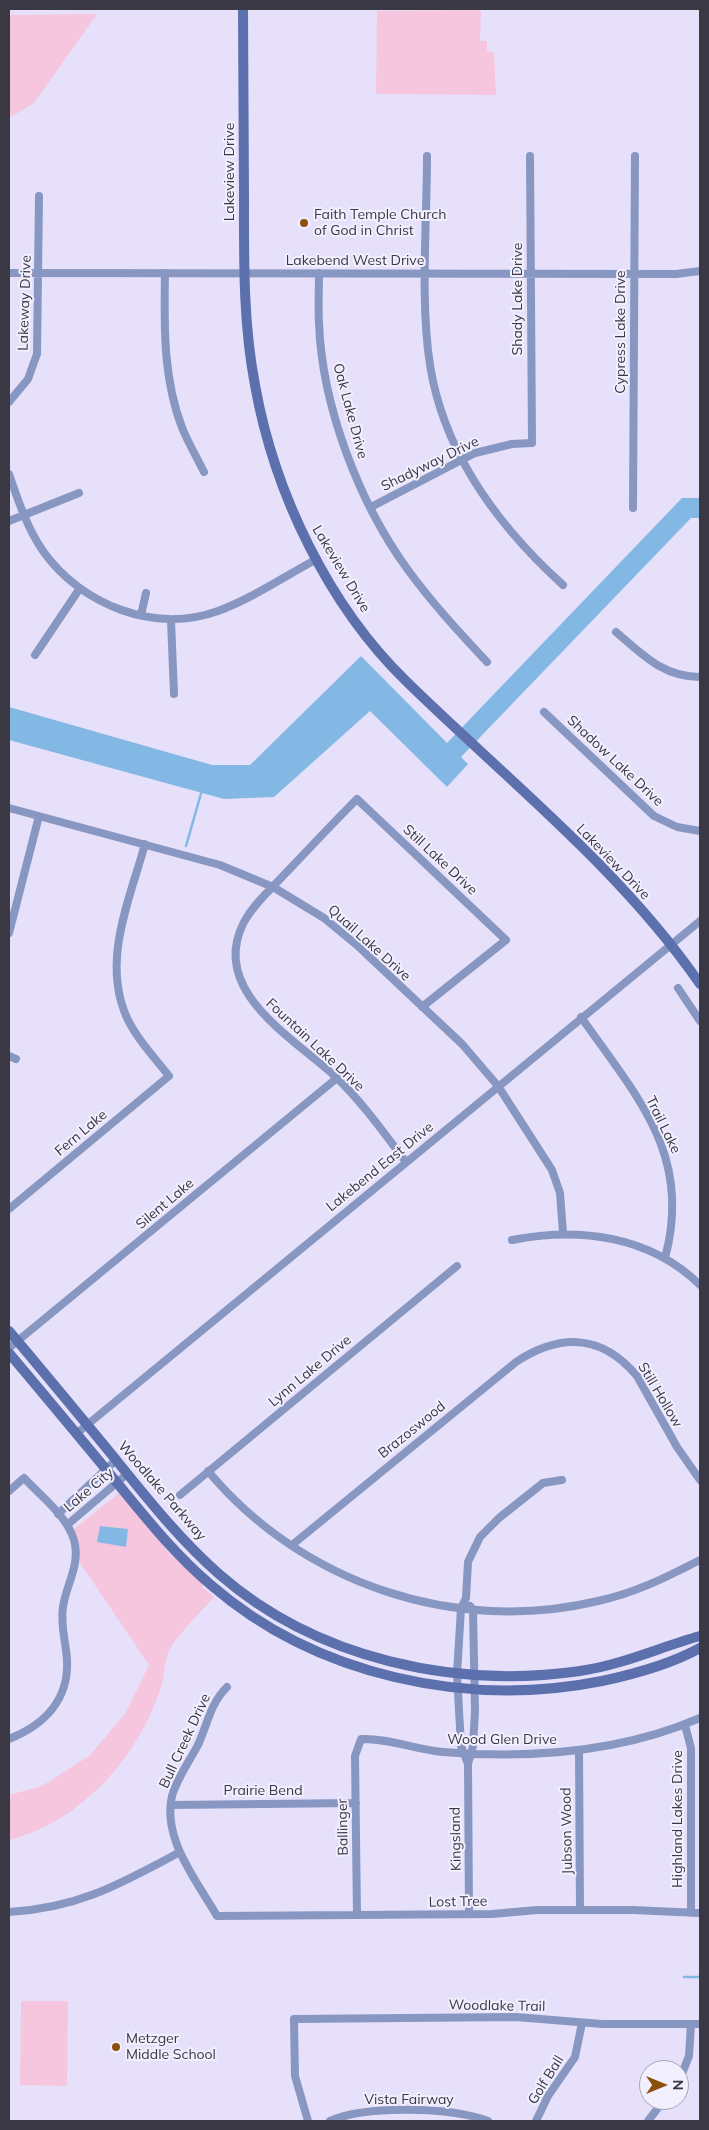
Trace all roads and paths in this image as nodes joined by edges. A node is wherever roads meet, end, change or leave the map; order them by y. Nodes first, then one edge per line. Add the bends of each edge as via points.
1 (243, 9) edge
2 (427, 156) dead end
3 (530, 156) dead end
4 (634, 156) dead end
5 (39, 196) dead end
6 (700, 271) edge
7 (9, 273) edge
8 (165, 273) junction
9 (244, 273) junction
10 (319, 273) junction
11 (39, 274) junction
12 (426, 274) junction
13 (529, 274) junction
14 (634, 274) junction
15 (9, 402) edge
16 (532, 442) joint
17 (461, 460) junction
18 (204, 472) dead end
19 (9, 474) edge
20 (79, 493) dead end
21 (371, 507) junction
22 (633, 508) dead end
23 (24, 515) junction
24 (9, 522) edge
25 (317, 559) junction
26 (563, 585) dead end
27 (80, 588) junction
28 (146, 593) dead end
29 (141, 615) junction
30 (171, 620) junction
31 (616, 632) dead end
32 (35, 655) dead end
33 (487, 662) dead end
34 (700, 677) edge
35 (174, 694) dead end
36 (544, 712) dead end
37 (356, 799) joint
38 (9, 808) edge
39 (39, 816) junction
40 (700, 831) edge
41 (145, 844) junction
42 (273, 887) junction
43 (700, 921) edge
44 (9, 933) edge
45 (671, 945) junction
46 (700, 984) edge
47 (678, 988) dead end
48 (422, 1007) junction
49 (581, 1017) junction
50 (700, 1021) edge
51 (336, 1078) junction
52 (498, 1086) junction
53 (406, 1162) junction
54 (9, 1209) edge
55 (563, 1233) junction
56 (512, 1240) dead end
57 (665, 1258) junction
58 (457, 1266) dead end
59 (700, 1285) edge
60 (9, 1331) edge
61 (18, 1341) junction
62 (553, 1343) joint
63 (9, 1348) edge
64 (9, 1353) edge
65 (87, 1424) junction
66 (76, 1434) junction
67 (116, 1460) junction
68 (106, 1470) junction
69 (208, 1471) junction
70 (127, 1474) junction
71 (562, 1480) dead end
72 (700, 1480) edge
73 (117, 1483) junction
74 (85, 1489) junction
75 (9, 1491) edge
76 (180, 1495) dead end
77 (96, 1502) junction
78 (58, 1514) junction
79 (67, 1525) junction
80 (292, 1545) junction
81 (700, 1560) edge
82 (466, 1598) junction
83 (460, 1608) junction
84 (473, 1610) junction
85 (700, 1636) edge
86 (459, 1642) junction
87 (474, 1643) junction
88 (700, 1648) edge
89 (457, 1674) junction
90 (475, 1674) junction
91 (227, 1688) dead end
92 (458, 1688) junction
93 (476, 1689) junction
94 (459, 1718) junction
95 (474, 1718) junction
96 (700, 1718) edge
97 (685, 1725) junction
98 (9, 1739) edge
99 (361, 1740) joint
100 (579, 1751) junction
101 (467, 1753) junction
102 (356, 1803) junction
103 (171, 1805) junction
104 (180, 1852) junction
105 (580, 1910) junction
106 (9, 1912) edge
107 (691, 1913) junction
108 (700, 1913) edge
109 (469, 1914) junction
110 (357, 1915) junction
111 (216, 1916) joint
112 (582, 2023) junction
113 (690, 2024) junction
114 (700, 2024) edge
115 (687, 2060) edge
116 (656, 2110) edge
117 (418, 2111) junction
118 (308, 2121) edge
119 (330, 2121) edge
120 (418, 2121) edge
121 (488, 2121) edge
122 (536, 2121) edge
123 (648, 2121) edge

1 - 9 street, Lakeview Drive
2 - 12 street
3 - 13 street, Shady Lake Drive
4 - 14 street, Cypress Lake Drive
5 - 11 street, Lakeway Drive
6 - 14 street, Lakebend West Drive
7 - 11 street, Lakebend West Drive
8 - 9 street, Lakebend West Drive
8 - 11 street, Lakebend West Drive
8 - 18 street via 164,330 168,376 184,430
9 - 10 street, Lakebend West Drive
9 - 25 street, Lakeview Drive via 250,358 262,420 281,480
10 - 12 street, Lakebend West Drive
10 - 21 street, Oak Lake Drive via 319,324 328,385 344,446
11 - 15 street, Lakeway Drive via 35,363 23,386
12 - 13 street, Lakebend West Drive
12 - 17 street via 430,366 445,422
13 - 14 street, Lakebend West Drive
13 - 16 street, Shady Lake Drive
14 - 22 street, Cypress Lake Drive
16 - 17 street, Shadyway Drive via 489,448
17 - 21 street, Shadyway Drive
17 - 26 street via 474,483 516,538
19 - 23 street
20 - 23 street
21 - 33 street, Oak Lake Drive via 425,593
23 - 24 street
23 - 27 street via 55,566
25 - 30 street via 218,611
25 - 45 street, Lakeview Drive via 346,607 404,679 598,864
27 - 29 street via 111,606
27 - 32 street
28 - 29 street
29 - 30 street
30 - 35 street
31 - 34 street via 643,658 659,668
36 - 40 street, Shadow Lake Drive via 654,816 677,827
37 - 42 street, Fountain Lake Drive
37 - 48 street, Still Lake Drive via 506,940
38 - 39 street, Quail Lake Drive
39 - 41 street, Quail Lake Drive
39 - 44 street
41 - 42 street, Quail Lake Drive via 220,865
41 - 54 street, Fern Lake via 120,935 116,972 127,1018 169,1076
42 - 48 street, Quail Lake Drive via 324,918
42 - 51 street, Fountain Lake Drive via 252,909 241,930 236,953 239,978 250,1000 262,1013
43 - 45 street, Lakebend East Drive
45 - 46 street, Lakeview Drive
45 - 49 street, Lakebend East Drive
47 - 50 street
48 - 52 street, Quail Lake Drive via 462,1044
49 - 52 street, Lakebend East Drive
49 - 57 street, Trail Lake via 629,1085 663,1147 674,1202
51 - 53 street, Fountain Lake Drive
51 - 61 street, Silent Lake
52 - 53 street, Lakebend East Drive
52 - 55 street, Quail Lake Drive via 552,1170 561,1199
53 - 65 street, Lakebend East Drive
55 - 56 street
55 - 57 street via 612,1238
57 - 59 street
58 - 69 street, Lynn Lake Drive
60 - 61 street, Woodlake Parkway
61 - 63 street, Silent Lake
61 - 65 street, Woodlake Parkway
62 - 72 street, Still Hollow via 572,1341 595,1346 629,1366
62 - 80 street, Brazoswood via 536,1348 516,1362
64 - 66 street, Woodlake Parkway
65 - 66 street, Lakebend East Drive
65 - 67 street, Woodlake Parkway
66 - 68 street, Woodlake Parkway
67 - 68 street, Lake City
67 - 70 street, Woodlake Parkway
68 - 73 street, Woodlake Parkway
68 - 74 street, Lake City
69 - 76 street, Lynn Lake Drive
69 - 80 street via 246,1511
70 - 73 street, Lake City
70 - 89 street, Woodlake Parkway via 187,1543 220,1574 266,1608 356,1651 406,1665
71 - 82 street via 543,1482 480,1537 468,1562
73 - 77 street, Lake City
73 - 92 street, Woodlake Parkway via 175,1552 242,1610 276,1630 368,1670
74 - 77 street
74 - 78 street, Lake City
75 - 78 street via 24,1478
77 - 79 street, Lake City
78 - 79 street
79 - 98 street via 74,1540 76,1562 63,1608 67,1671 63,1693 42,1722
80 - 83 street via 318,1563 372,1588 424,1603
81 - 84 street via 659,1581 598,1601 543,1610
82 - 83 street
82 - 84 street
83 - 84 street
83 - 86 street, Kingsland
84 - 87 street, Kingsland
85 - 90 street, Woodlake Parkway via 582,1671 504,1677
86 - 87 street
86 - 89 street, Kingsland
87 - 90 street, Kingsland
88 - 93 street, Woodlake Parkway via 632,1674 584,1684 521,1690
89 - 90 street, Woodlake Parkway
89 - 92 street, Kingsland
90 - 93 street, Kingsland
91 - 103 street, Bull Creek Drive via 215,1699 197,1746 178,1780
92 - 93 street, Woodlake Parkway
92 - 94 street, Kingsland
93 - 95 street, Kingsland
94 - 95 street
94 - 101 street, Kingsland via 461,1746
95 - 101 street, Kingsland
96 - 97 street, Wood Glen Drive
97 - 100 street, Wood Glen Drive
97 - 107 street, Highland Lakes Drive via 691,1748
99 - 101 street, Wood Glen Drive via 375,1739 420,1749
99 - 102 street, Ballinger via 355,1756
100 - 101 street, Wood Glen Drive via 526,1755
100 - 105 street, Jubson Wood
101 - 109 street, Kingsland
102 - 103 street, Prairie Bend
102 - 110 street, Ballinger
103 - 104 street, Bull Creek Drive via 173,1833
104 - 106 street via 111,1889 53,1907
104 - 111 street, Bull Creek Drive
105 - 107 street, Lost Tree
105 - 109 street, Lost Tree
107 - 108 street, Lost Tree
109 - 110 street, Lost Tree
110 - 111 street, Lost Tree
112 - 113 street, Woodlake Trail
112 - 118 street, Woodlake Trail via 516,2017 294,2019 295,2076
112 - 122 street, Golf Ball via 574,2057
113 - 114 street, Woodlake Trail
113 - 115 street
116 - 123 street
117 - 119 street, Vista Fairway via 361,2112
117 - 120 street
117 - 121 street, Vista Fairway via 461,2113

